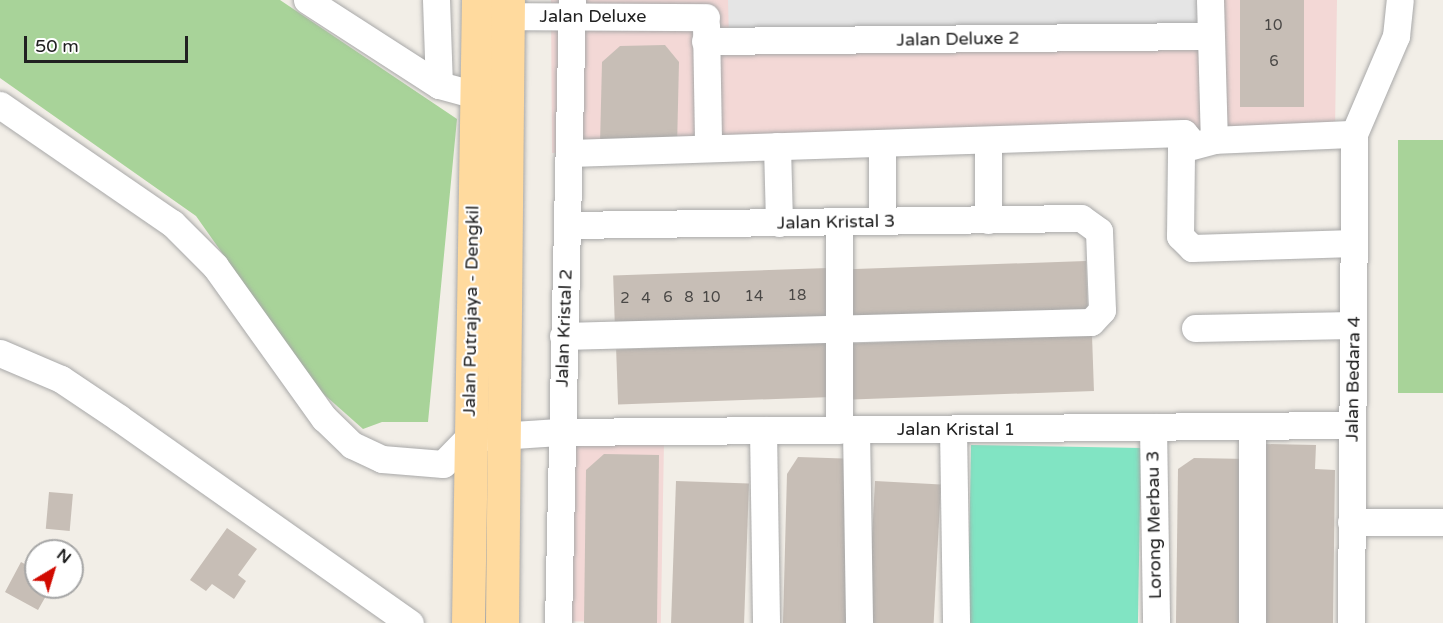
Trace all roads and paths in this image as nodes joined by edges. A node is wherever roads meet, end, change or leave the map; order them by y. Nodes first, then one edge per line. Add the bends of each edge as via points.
1 (307, 0) edge
2 (436, 0) edge
3 (1210, 0) edge
4 (1400, 0) edge
5 (493, 8) edge
6 (572, 8) edge
7 (706, 19) edge
8 (1210, 36) junction
9 (439, 85) junction
10 (477, 95) junction
11 (0, 105) edge
12 (1354, 134) junction
13 (1203, 141) junction
14 (988, 142) junction
15 (882, 144) junction
16 (708, 145) junction
17 (777, 146) junction
18 (570, 153) junction
19 (988, 220) junction
20 (882, 221) junction
21 (839, 222) junction
22 (779, 223) junction
23 (568, 225) junction
24 (1354, 243) junction
25 (1353, 325) junction
26 (1195, 328) dead end
27 (841, 332) junction
28 (563, 336) junction
29 (0, 353) edge
30 (1352, 425) junction
31 (1252, 426) junction
32 (1153, 427) junction
33 (848, 429) junction
34 (953, 429) junction
35 (763, 430) junction
36 (559, 432) junction
37 (468, 438) junction
38 (503, 438) junction
39 (1352, 522) junction
40 (1443, 522) edge
41 (410, 623) edge
42 (468, 623) edge
43 (502, 623) edge
44 (558, 623) edge
45 (766, 623) edge
46 (859, 623) edge
47 (956, 623) edge
48 (1155, 623) edge
49 (1252, 623) edge
50 (1350, 623) edge

1 - 9 street
2 - 9 street
3 - 8 street
4 - 12 street via 1396,36
5 - 6 street, Jalan Deluxe
5 - 10 main road, Jalan Putrajaya - Dengkil
5 - 38 main road, Jalan Putrajaya - Dengkil
6 - 7 street, Jalan Deluxe
6 - 18 street, Jalan Kristal 2
7 - 8 street, Jalan Deluxe 2
7 - 16 street
8 - 13 street
9 - 10 street
10 - 37 main road, Jalan Putrajaya - Dengkil
11 - 37 street via 172,223 215,266 324,418 352,445 382,459 443,464
12 - 13 street
12 - 24 street, Jalan Bedara 4
13 - 14 street via 1184,133
13 - 24 street via 1181,149 1180,236 1192,248
14 - 15 street
14 - 19 street
15 - 17 street
15 - 20 street
16 - 17 street
16 - 18 street
17 - 22 street
18 - 23 street, Jalan Kristal 2
19 - 20 street, Jalan Kristal 3
19 - 27 street, Jalan Kristal 3 via 1081,218 1099,231 1102,310 1091,322
20 - 21 street, Jalan Kristal 3
21 - 22 street, Jalan Kristal 3
21 - 27 street
22 - 23 street, Jalan Kristal 3
23 - 28 street, Jalan Kristal 2
24 - 25 street, Jalan Bedara 4
25 - 26 street
25 - 30 street, Jalan Bedara 4
27 - 28 street
27 - 33 street
28 - 36 street, Jalan Kristal 2
29 - 41 street via 90,399
30 - 31 street, Jalan Kristal 1
30 - 39 street, Jalan Bedara 4
31 - 32 street, Jalan Kristal 1
31 - 49 street
32 - 34 street, Jalan Kristal 1
32 - 48 street, Lorong Merbau 3
33 - 34 street, Jalan Kristal 1
33 - 35 street, Jalan Kristal 1
33 - 46 street
34 - 47 street
35 - 36 street, Jalan Kristal 1
35 - 45 street
36 - 38 street, Jalan Kristal 1
36 - 44 street, Jalan Kristal 2
37 - 38 street, Jalan Kristal 1
37 - 42 main road, Jalan Putrajaya - Dengkil
38 - 43 main road, Jalan Putrajaya - Dengkil
39 - 40 street
39 - 50 street, Jalan Bedara 4

